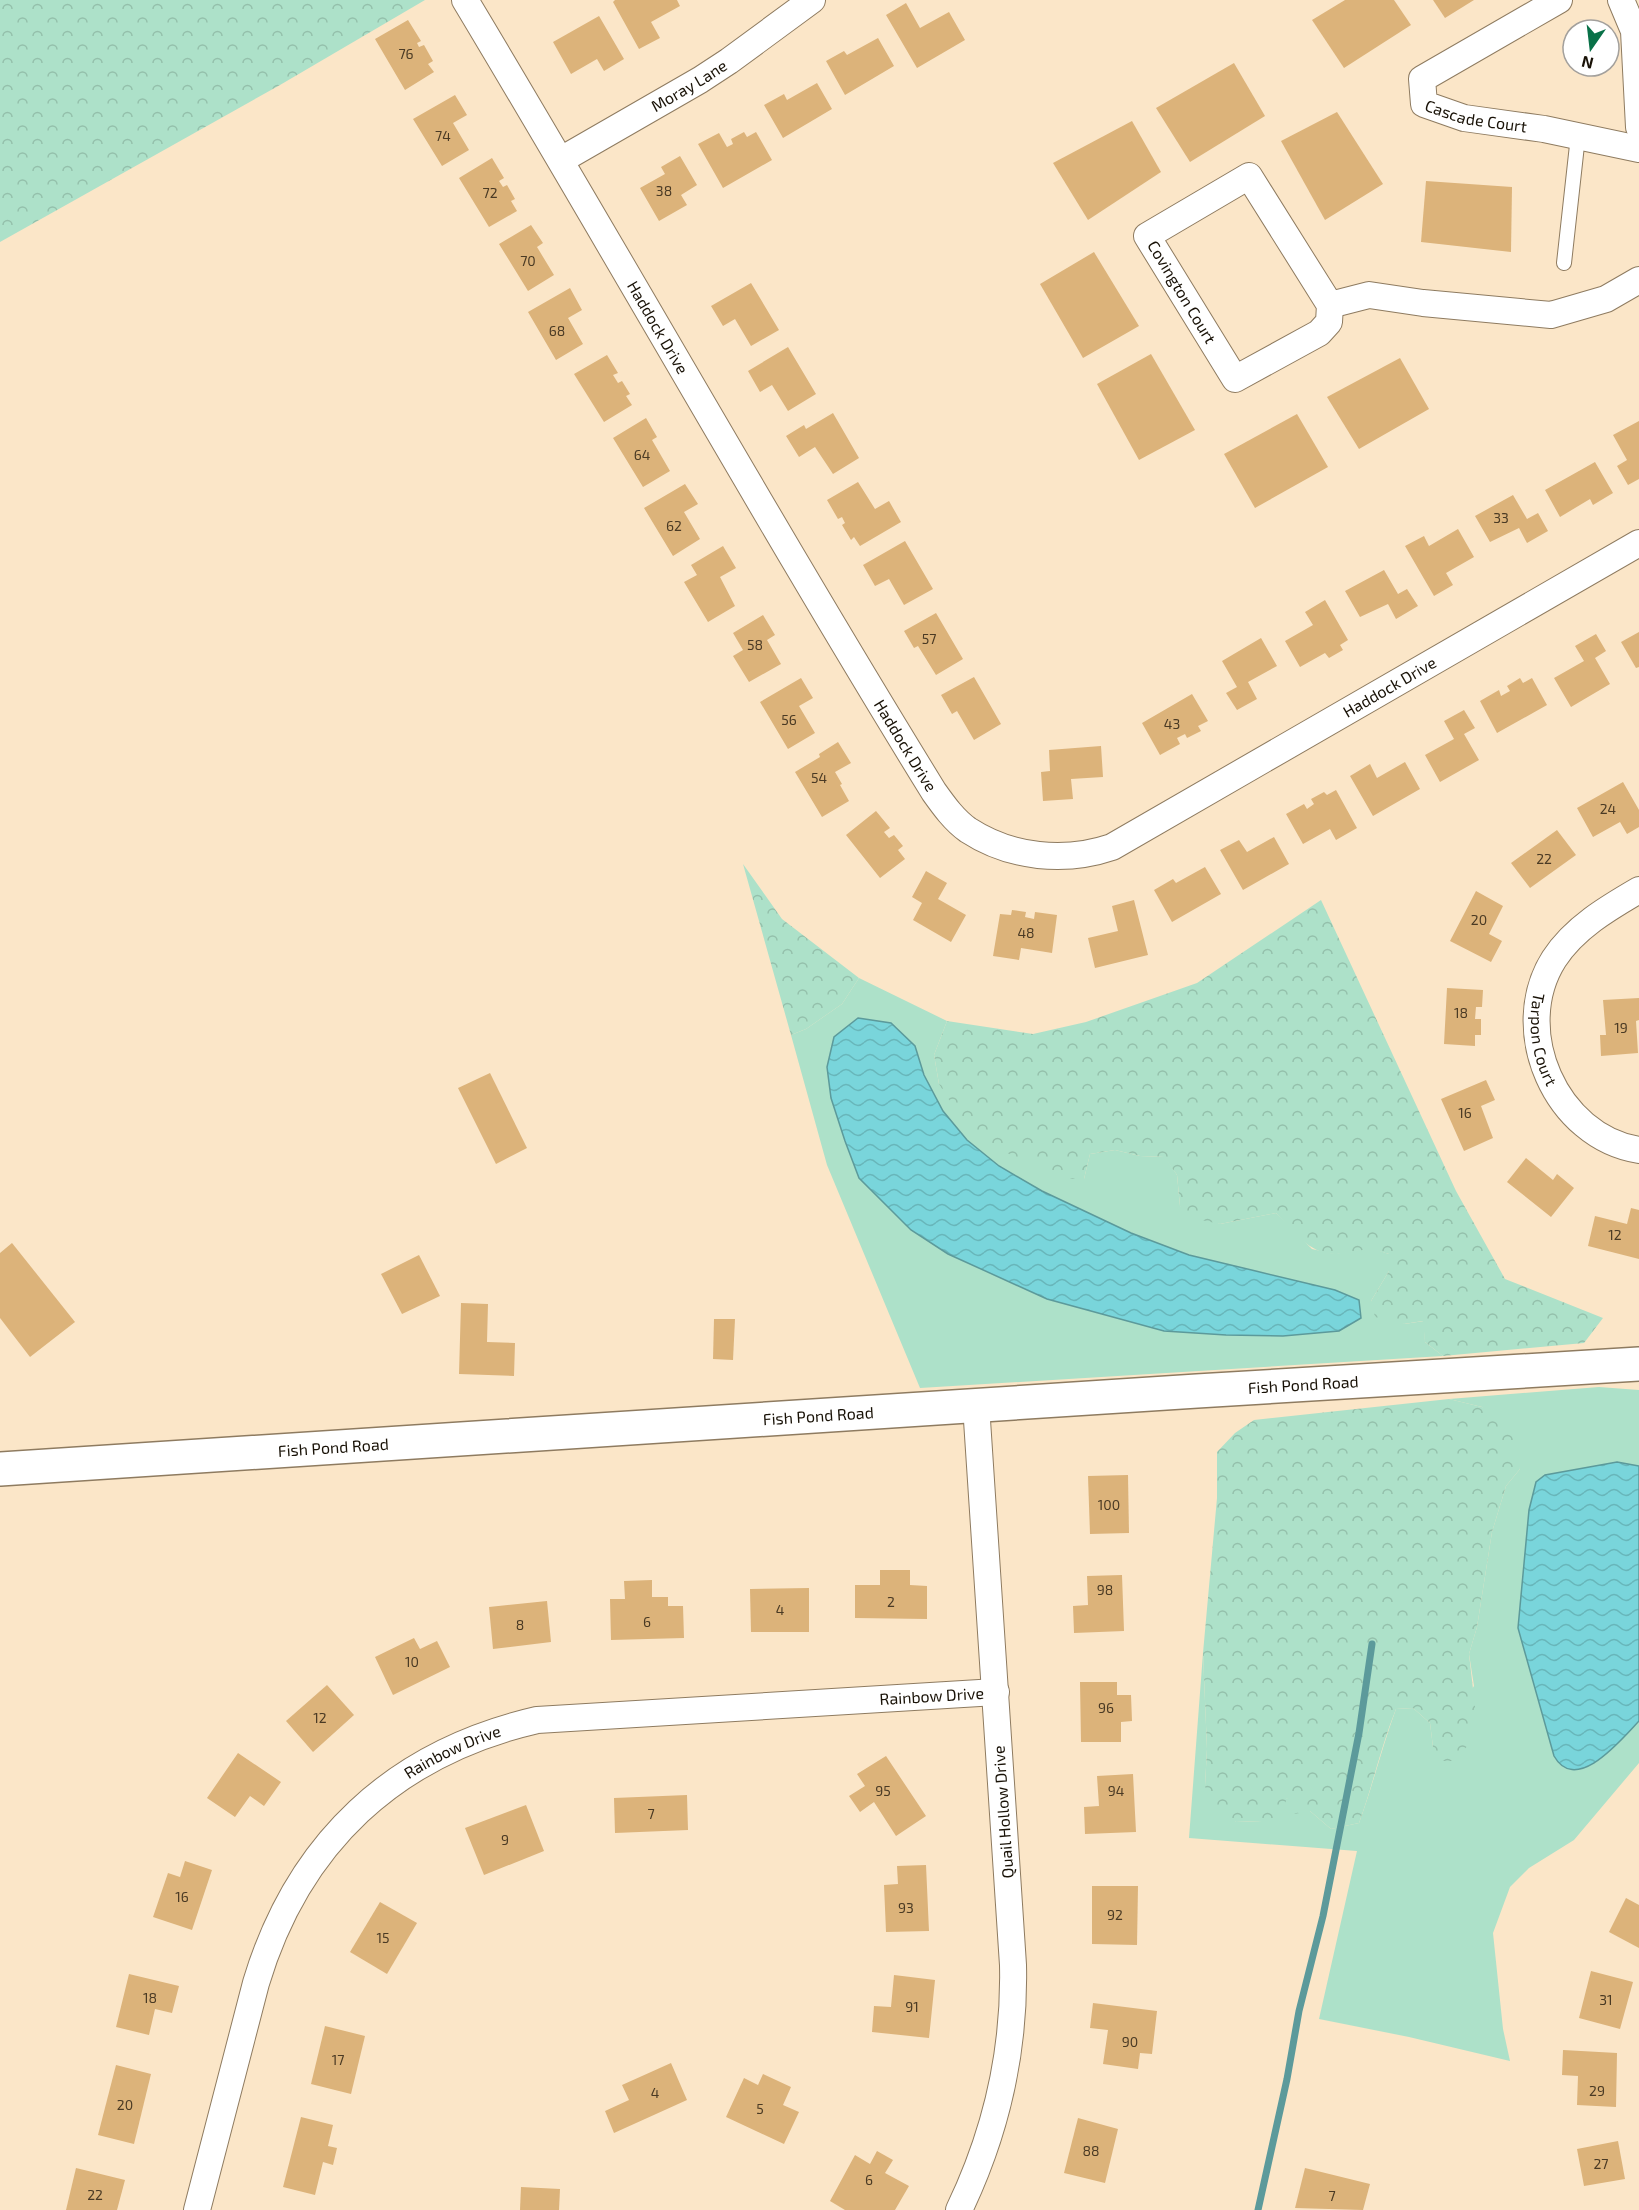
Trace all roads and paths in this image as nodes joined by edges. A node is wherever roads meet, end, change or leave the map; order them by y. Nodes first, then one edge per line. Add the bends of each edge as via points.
1 (465, 0) edge
2 (812, 0) edge
3 (1559, 0) edge
4 (1621, 0) edge
5 (1639, 127) edge
6 (1578, 136) junction
7 (1639, 149) edge
8 (561, 160) junction
9 (1564, 262) dead end
10 (1639, 280) edge
11 (1330, 305) junction
12 (1639, 543) edge
13 (1639, 890) edge
14 (1639, 1150) edge
15 (1639, 1364) edge
16 (976, 1405) junction
17 (0, 1469) edge
18 (996, 1692) junction
19 (197, 2210) edge
20 (959, 2210) edge

1 - 8 street, Haddock Drive
2 - 8 street, Moray Lane via 709,74
3 - 6 street, Cascade Court via 1422,79 1424,104 1464,118
4 - 5 street via 1634,31
6 - 7 street, Cascade Court
6 - 9 lane
8 - 12 street, Haddock Drive via 934,792 949,813 968,829 1010,849 1062,856 1112,847
10 - 11 street via 1606,299 1551,315 1368,295
11 - 11 street, Covington Court via 1329,322 1318,333 1235,378 1147,236 1249,176
13 - 14 street, Tarpon Court via 1595,918 1564,946 1545,980 1538,1016 1538,1042 1544,1066 1553,1089 1569,1111 1609,1139
15 - 16 street, Fish Pond Road
16 - 17 street, Fish Pond Road
16 - 18 street, Quail Hollow Drive
18 - 19 street, Rainbow Drive via 537,1720 475,1738 393,1782 331,1841 285,1908 256,1983
18 - 20 street, Quail Hollow Drive via 1014,2004 996,2112 979,2167

